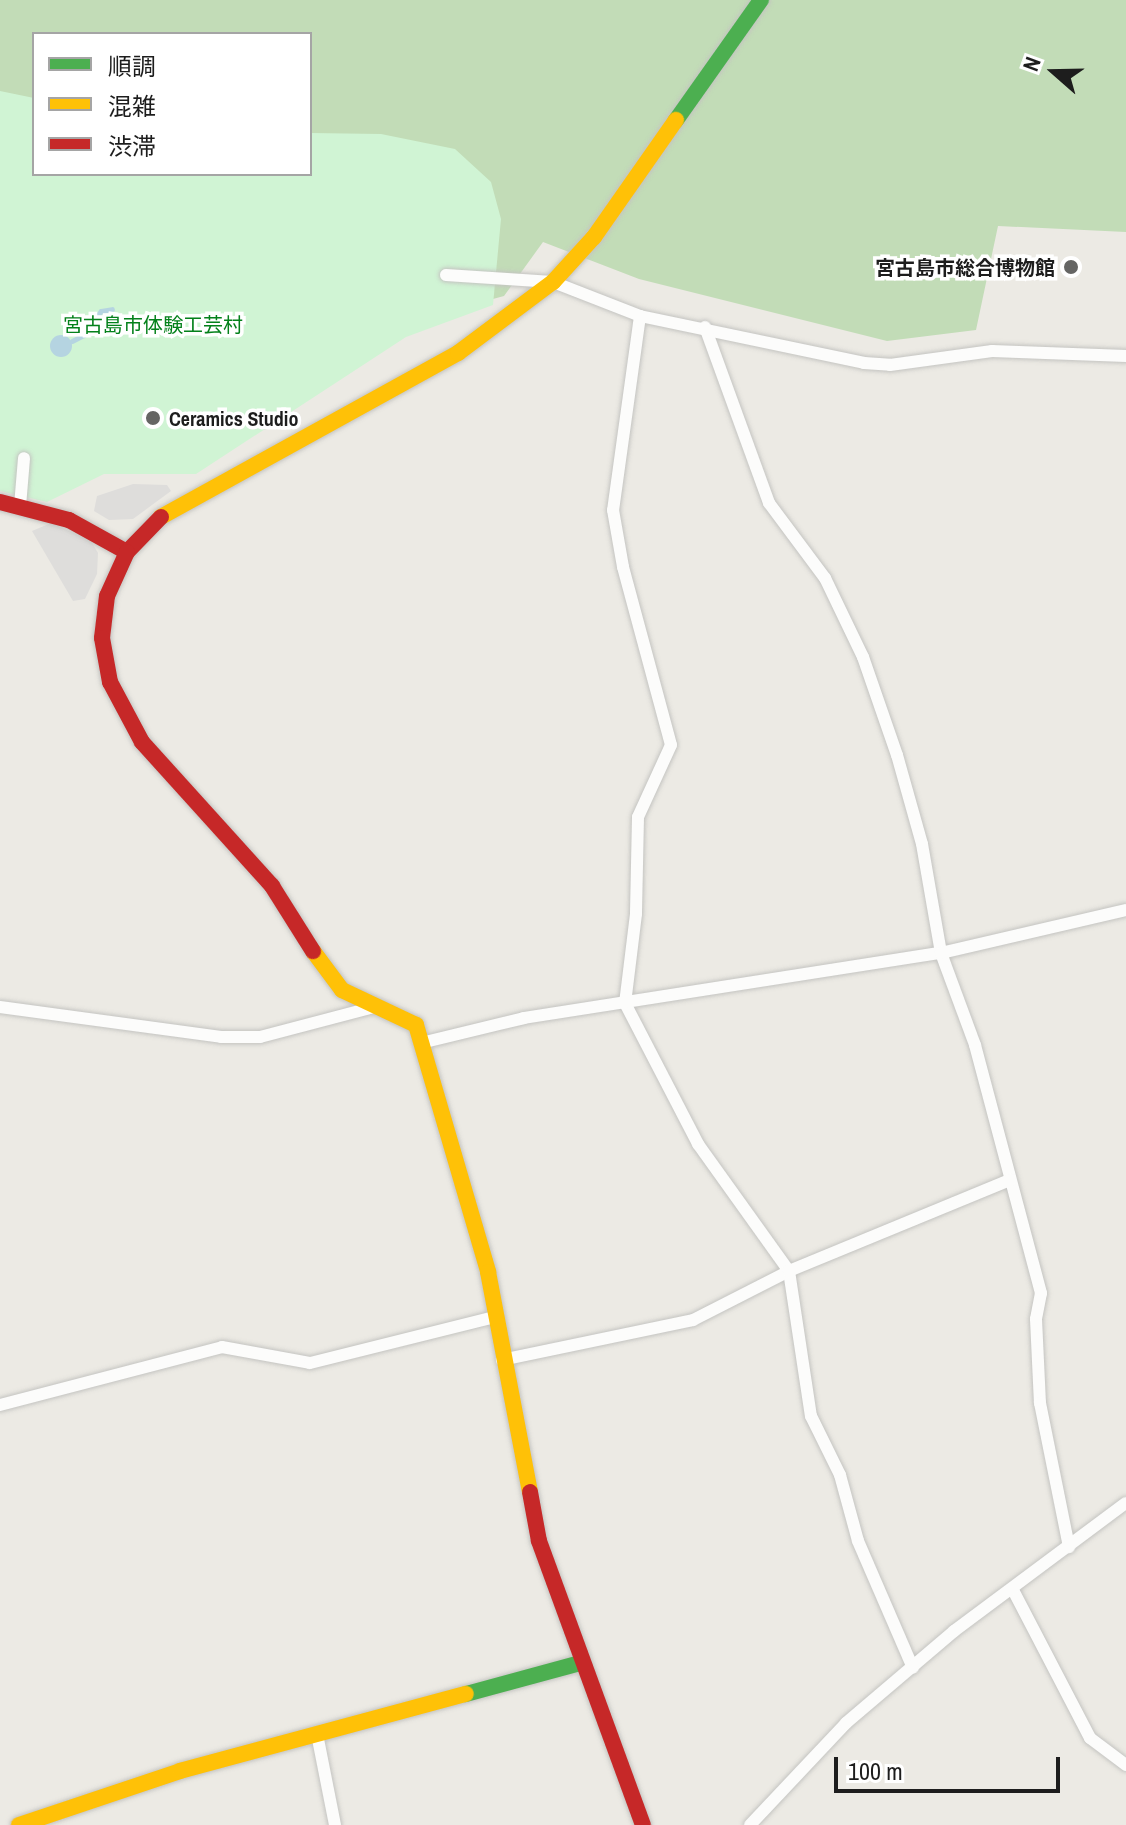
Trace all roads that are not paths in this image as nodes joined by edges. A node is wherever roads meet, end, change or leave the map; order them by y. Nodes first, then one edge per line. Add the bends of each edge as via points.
1 (761, 0) edge
2 (446, 275) dead end
3 (553, 282) junction
4 (640, 316) junction
5 (705, 327) junction
6 (1126, 356) edge
7 (24, 458) dead end
8 (0, 502) edge
9 (20, 506) junction
10 (127, 552) junction
11 (1126, 910) edge
12 (941, 953) junction
13 (625, 1003) junction
14 (0, 1007) edge
15 (374, 1007) junction
16 (421, 1043) junction
17 (1010, 1180) junction
18 (789, 1271) junction
19 (494, 1317) junction
20 (502, 1360) junction
21 (0, 1405) edge
22 (1126, 1503) edge
23 (1069, 1547) junction
24 (1013, 1590) junction
25 (580, 1663) junction
26 (913, 1668) junction
27 (317, 1734) junction
28 (1126, 1765) edge
29 (19, 1825) edge
30 (335, 1825) edge
31 (643, 1825) edge
32 (750, 1825) edge

1 - 3 street via 594,237
2 - 3 street
3 - 4 street
3 - 10 street via 458,353 172,508
4 - 5 street
4 - 13 street via 613,510 671,745 638,817 636,914
5 - 6 street via 890,365 967,351
5 - 12 street via 769,503 825,578 863,657 922,844
7 - 9 street
8 - 9 street
9 - 10 street via 69,520
10 - 15 street via 107,596 102,638 110,682 142,742 272,886 331,979
11 - 12 street
12 - 13 street
12 - 17 street via 975,1045
13 - 16 street via 524,1018
13 - 18 street via 698,1144
14 - 15 street via 221,1037 260,1037
15 - 16 street via 416,1025
16 - 19 street via 488,1272
17 - 18 street
17 - 23 street via 1041,1293 1036,1319 1040,1403
18 - 20 street via 693,1320
18 - 26 street via 811,1416 840,1475 858,1541
19 - 20 street
19 - 21 street via 310,1363 222,1347
20 - 25 street via 539,1541
22 - 23 street
23 - 24 street
24 - 26 street
24 - 28 street via 1090,1738
25 - 27 street
25 - 31 street
26 - 32 street via 812,1754
27 - 29 street via 180,1771
27 - 30 street

